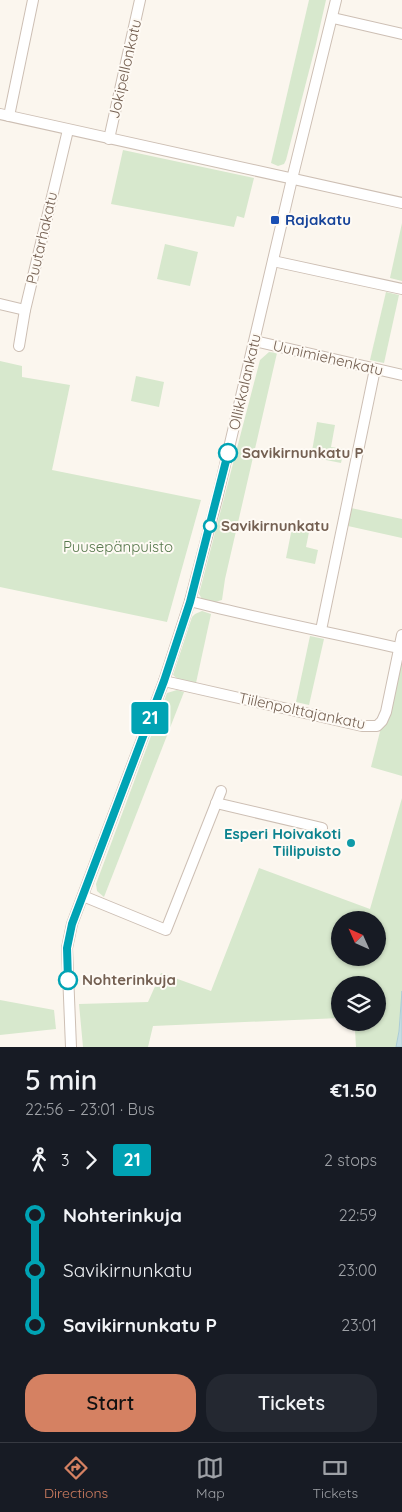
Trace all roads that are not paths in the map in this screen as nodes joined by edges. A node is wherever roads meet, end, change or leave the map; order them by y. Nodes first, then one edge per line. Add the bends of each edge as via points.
1 (33, 0) edge
2 (140, 0) edge
3 (336, 0) edge
4 (333, 18) junction
5 (402, 34) edge
6 (4, 115) edge
7 (68, 130) junction
8 (109, 138) junction
9 (292, 179) junction
10 (402, 203) edge
11 (273, 261) junction
12 (402, 289) edge
13 (0, 304) edge
14 (26, 310) junction
15 (255, 342) junction
16 (19, 346) dead end
17 (375, 369) junction
18 (402, 374) edge
19 (190, 602) junction
20 (321, 630) junction
21 (402, 634) edge
22 (399, 648) junction
23 (164, 681) junction
24 (221, 790) dead end
25 (216, 803) junction
26 (322, 828) dead end
27 (83, 896) junction
28 (71, 1047) edge

1 - 6 street
2 - 8 street, Jokipellonkatu
3 - 4 street, Ollikkalankatu
4 - 5 street
4 - 9 street, Ollikkalankatu
6 - 7 street
7 - 8 street
7 - 14 street, Puutarhakatu
8 - 9 street
9 - 10 street
9 - 11 street, Ollikkalankatu
11 - 12 street
11 - 15 street, Ollikkalankatu
13 - 14 street
14 - 16 street, Puutarhakatu
15 - 17 street, Uunimiehenkatu
15 - 19 street, Ollikkalankatu
17 - 18 street, Uunimiehenkatu
17 - 20 street
19 - 20 street
19 - 23 street, Ollikkalankatu
20 - 22 street
21 - 22 street, Tiilenpolttajankatu
22 - 23 street, Tiilenpolttajankatu via 386,712 382,721 369,727
23 - 27 street, Ollikkalankatu
24 - 25 street
25 - 26 street
25 - 27 street via 166,930
27 - 28 street, Ollikkalankatu via 67,948

